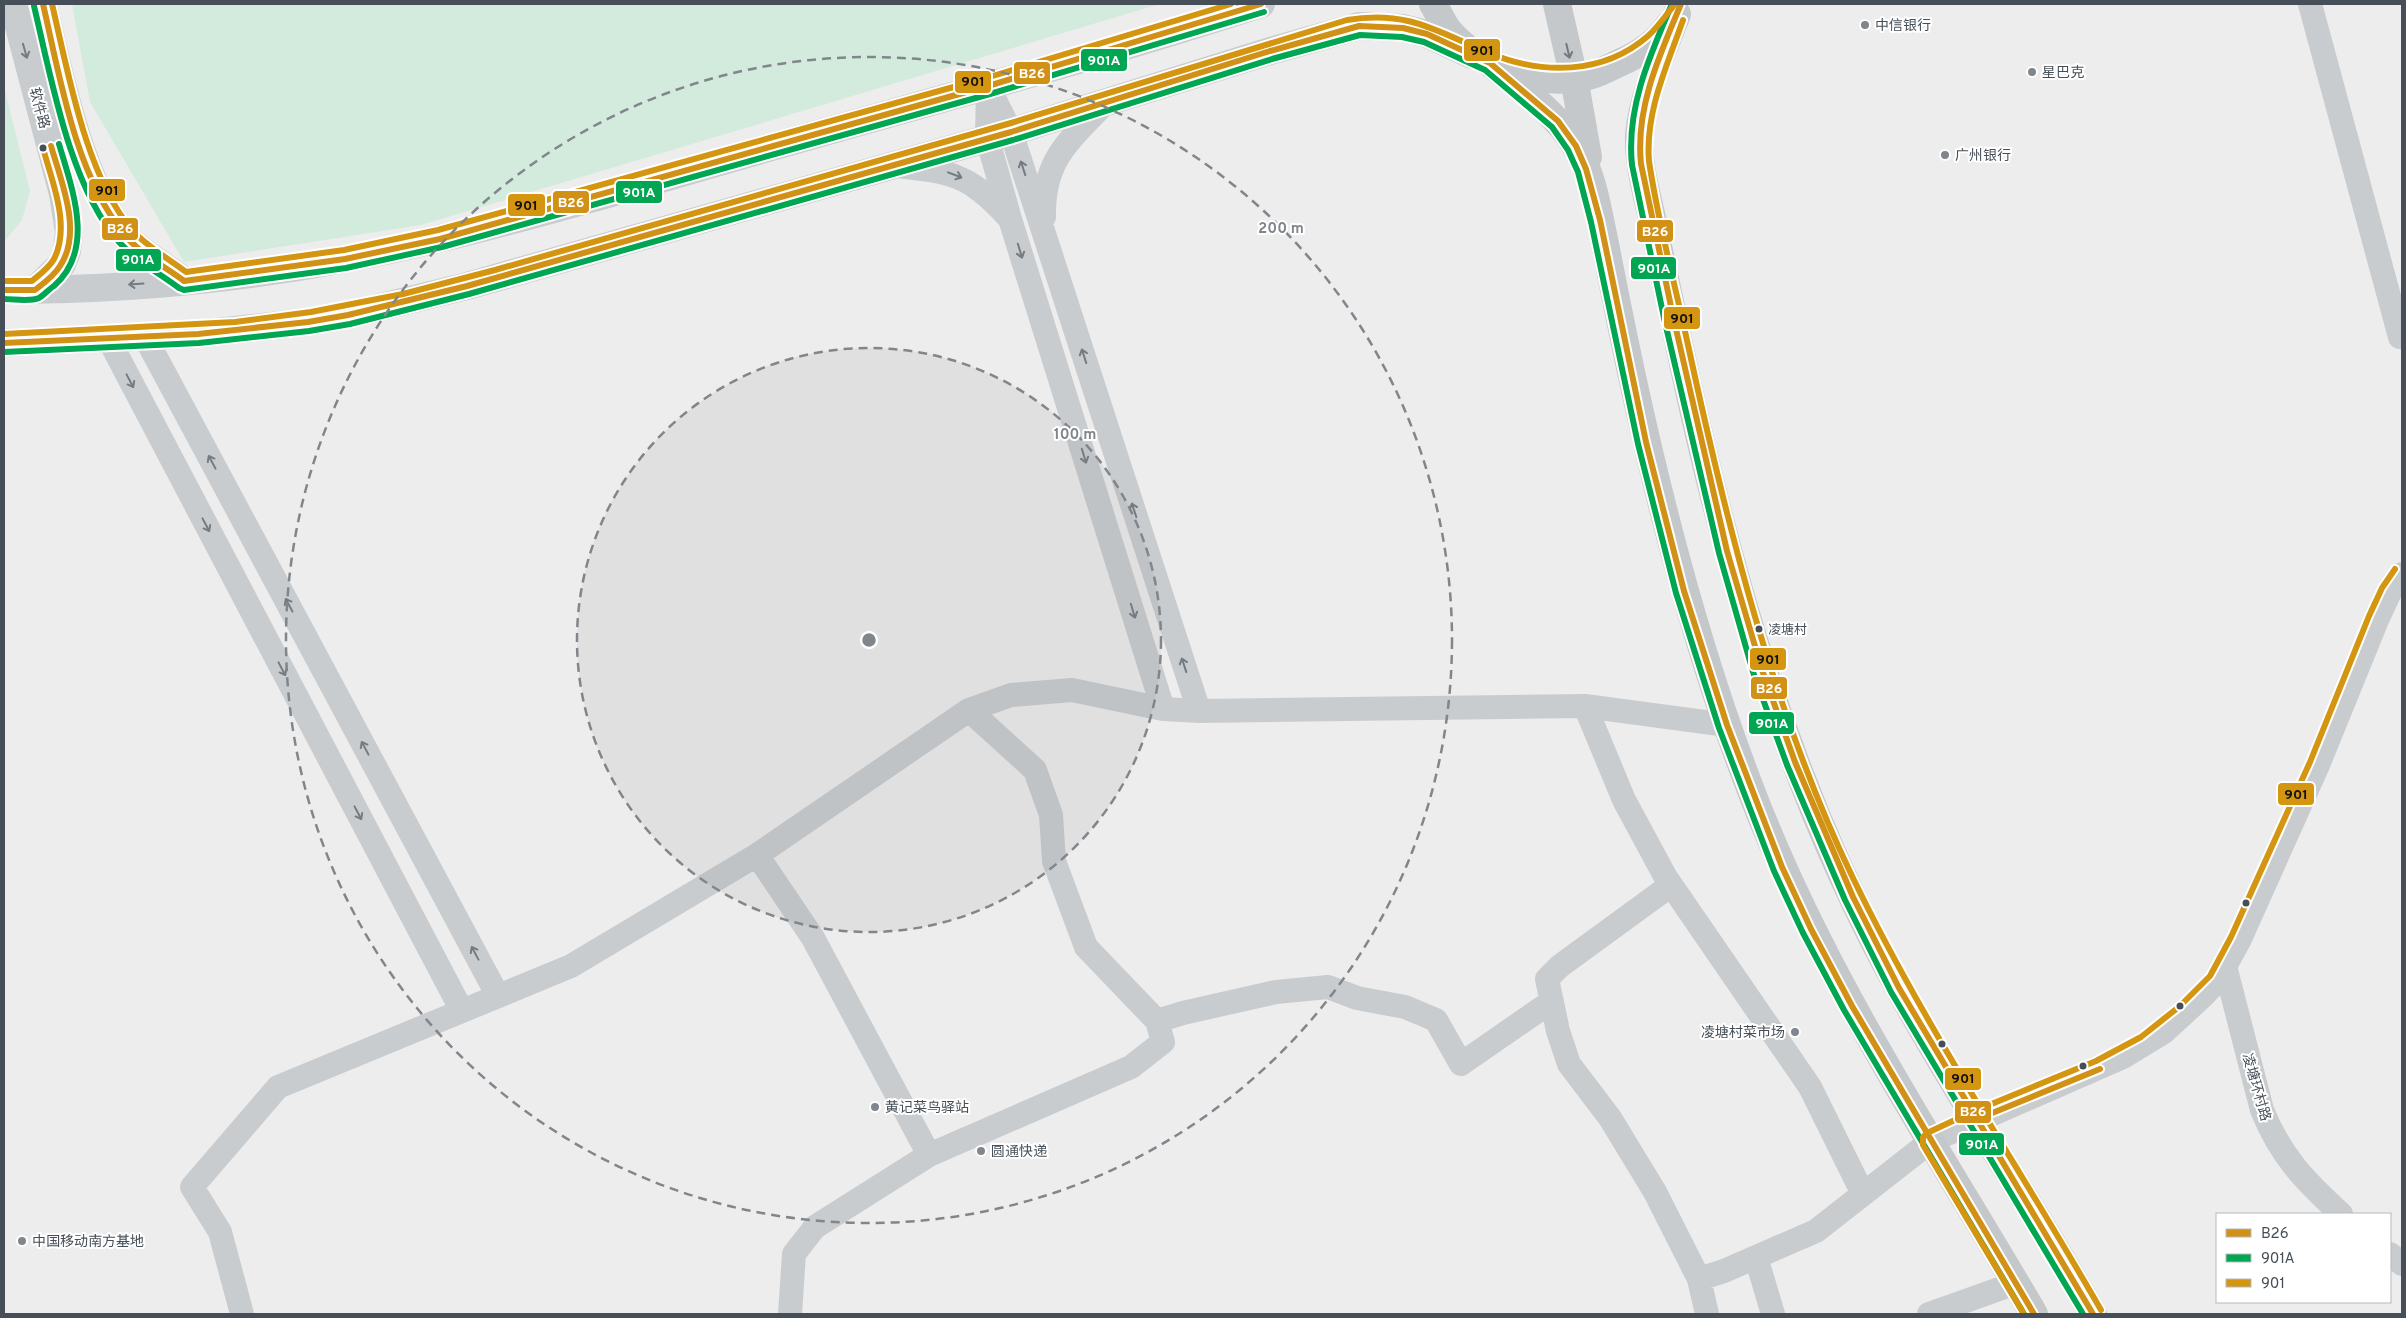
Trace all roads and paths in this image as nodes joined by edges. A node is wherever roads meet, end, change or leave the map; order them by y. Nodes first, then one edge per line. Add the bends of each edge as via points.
1 (13, 4) edge
2 (43, 4) edge
3 (1260, 4) edge
4 (1433, 4) edge
5 (1557, 4) edge
6 (2310, 4) edge
7 (1681, 7) edge
8 (1490, 63) junction
9 (1574, 78) junction
10 (988, 86) junction
11 (1105, 103) junction
12 (73, 119) junction
13 (46, 127) junction
14 (999, 134) junction
15 (890, 165) junction
16 (1593, 188) junction
17 (1010, 218) junction
18 (1045, 234) junction
19 (184, 281) junction
20 (4, 290) edge
21 (35, 290) junction
22 (145, 336) junction
23 (2400, 337) dead end
24 (108, 338) junction
25 (4, 343) edge
26 (2402, 574) edge
27 (1585, 706) junction
28 (1163, 709) junction
29 (969, 710) junction
30 (1199, 711) junction
31 (1727, 726) junction
32 (757, 855) junction
33 (1671, 885) junction
34 (2225, 966) junction
35 (498, 996) junction
36 (1552, 1001) junction
37 (462, 1011) junction
38 (1158, 1021) junction
39 (1975, 1120) junction
40 (1931, 1141) junction
41 (929, 1155) junction
42 (1862, 1194) junction
43 (2340, 1213) edge
44 (2391, 1255) edge
45 (1756, 1257) junction
46 (2402, 1264) edge
47 (1699, 1279) junction
48 (2016, 1283) junction
49 (242, 1314) edge
50 (790, 1314) edge
51 (1707, 1314) edge
52 (1773, 1314) edge
53 (1929, 1314) edge
54 (2034, 1314) edge
55 (2093, 1314) edge

1 -> 13 street, 软件路
2 - 12 street, 软件路
3 - 10 street
4 - 8 main road via 1448,30
5 -> 9 main road
6 - 23 street
7 - 9 main road via 1651,45 1603,70
7 - 39 main road via 1644,109 1639,135 1641,158 1691,400 1734,577 1776,711 1833,852 1875,942
8 - 9 main road via 1528,76
8 - 11 street via 1427,34 1397,27 1359,26
8 - 16 main road via 1558,121 1576,146
9 - 16 main road
10 - 14 street
10 - 19 street via 440,239 345,259
11 - 14 street
11 - 18 street via 1056,159 1046,181
12 - 13 street
12 - 19 street, 软件路 via 91,174 118,226 144,254
13 - 21 street, 软件路 via 69,232 62,264
14 - 15 street
14 - 17 street
18 -> 14 street
15 -> 17 street via 960,176 988,195
15 - 22 street via 467,286 356,313 235,330
16 - 31 main road via 1665,518 1696,631
17 -> 28 street
30 -> 18 street
19 -> 21 street
20 - 21 street
22 - 24 street
35 -> 22 street
24 - 25 street
24 -> 37 street
26 - 34 street via 2377,620 2318,765
27 - 30 street
27 - 31 street
27 - 33 street via 1624,800
28 - 29 street via 1072,690 1011,694
28 - 30 street
29 - 32 street
29 - 38 street via 1035,770 1051,815 1054,861 1086,947
31 - 40 main road via 1767,832 1811,929
32 - 35 street via 571,966
32 - 41 street via 813,938
33 - 36 street via 1546,979
33 - 42 street via 1810,1086
34 - 39 street via 2203,996 2146,1044 2100,1069
34 - 43 street, 凌塘环村路 via 2262,1110 2271,1132 2282,1152 2307,1182
35 - 37 street
36 - 38 street via 1462,1064 1436,1020 1406,1007 1357,998 1328,987 1276,992
36 - 47 street via 1569,1064 1610,1118 1655,1192
37 - 49 street via 278,1087 192,1187 220,1232
38 - 41 street via 1164,1042 1131,1067
39 - 40 street
39 - 55 main road
40 - 42 street
40 - 48 main road
41 - 50 street via 815,1227 794,1254
42 - 45 street via 1816,1230
44 - 46 street
45 - 47 street
45 - 52 street
47 - 51 street
48 - 53 street
48 - 54 main road

